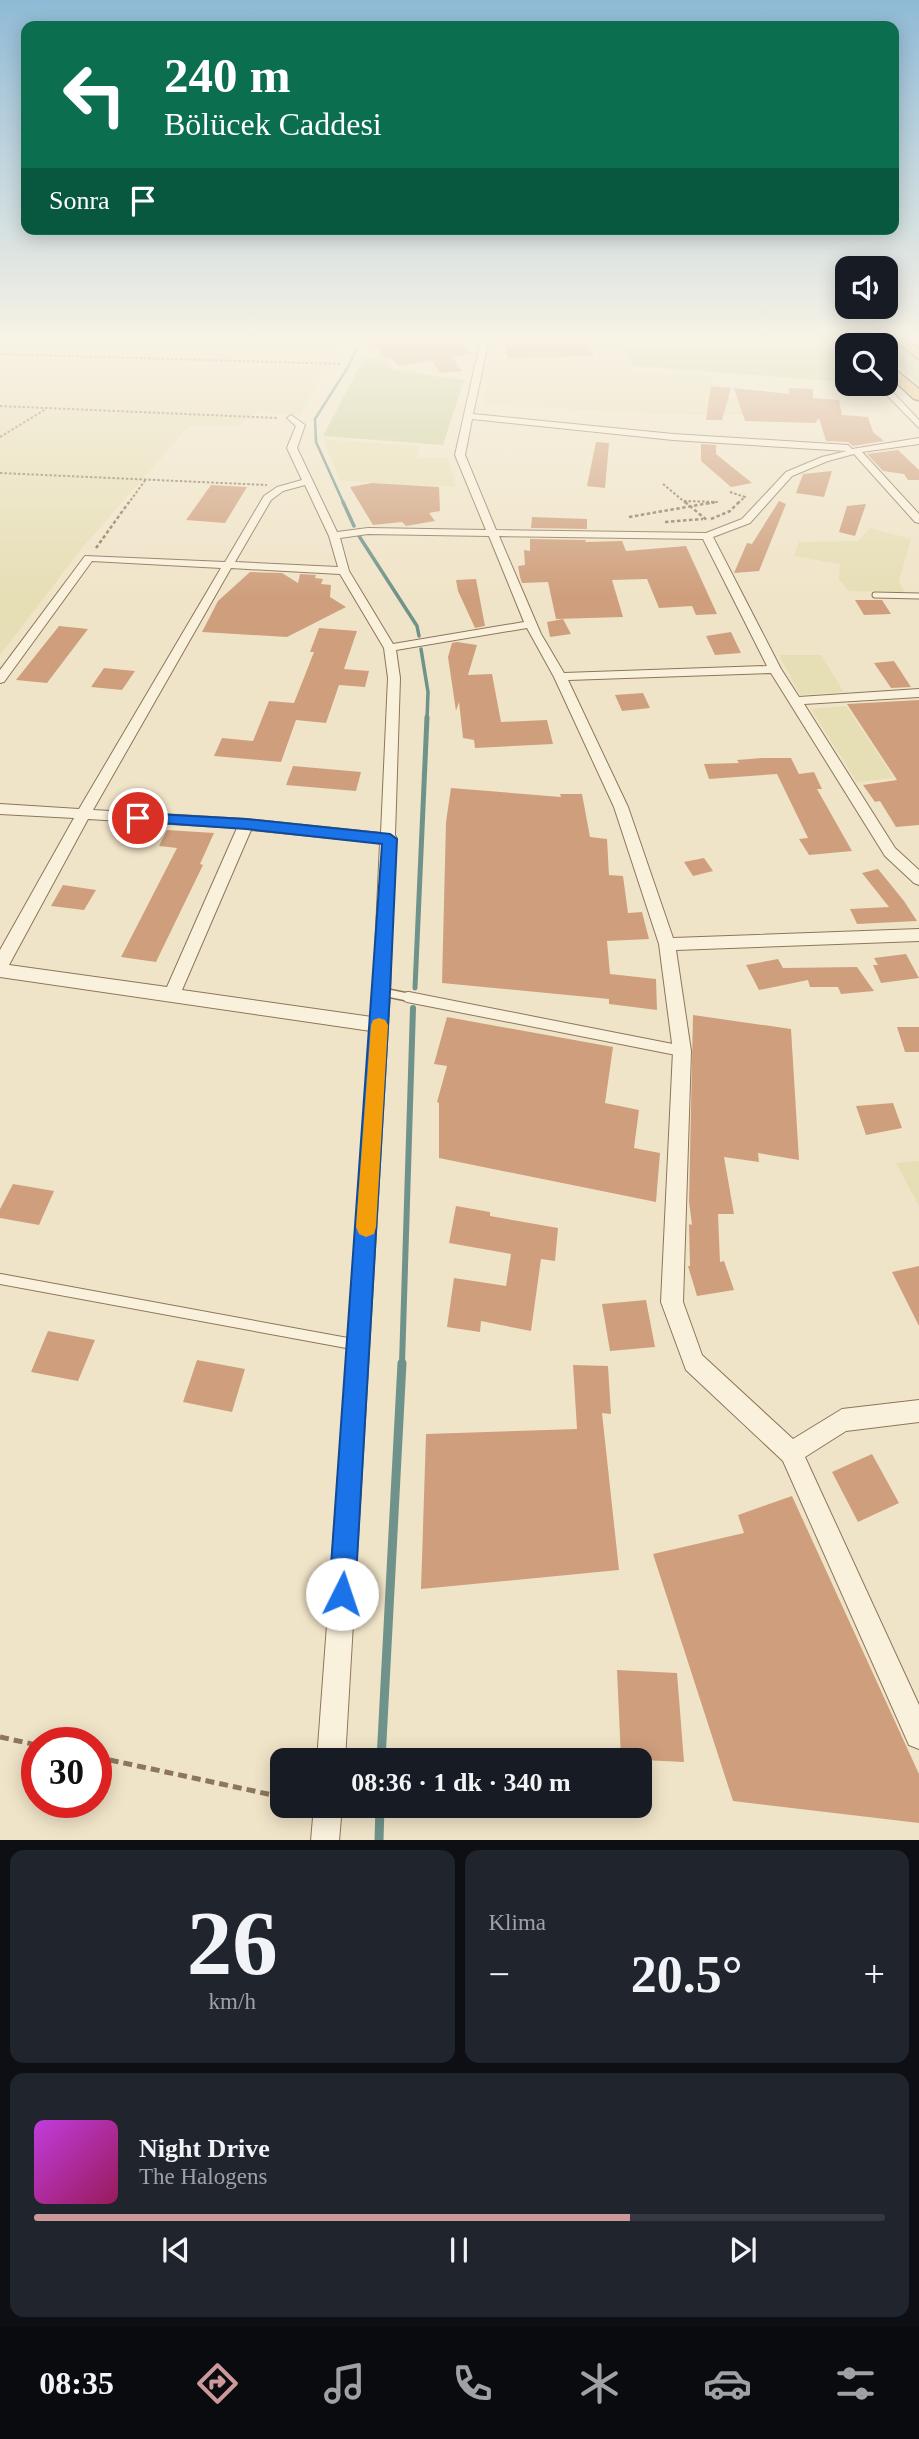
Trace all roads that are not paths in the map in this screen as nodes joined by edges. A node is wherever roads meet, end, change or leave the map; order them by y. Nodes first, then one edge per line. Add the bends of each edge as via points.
1 (301, 425) edge
2 (467, 425) edge
3 (555, 425) edge
4 (919, 440) edge
5 (860, 450) junction
6 (306, 482) junction
7 (919, 520) edge
8 (494, 533) junction
9 (334, 536) junction
10 (706, 537) junction
11 (226, 566) junction
12 (344, 572) junction
13 (875, 595) dead end
14 (919, 596) edge
15 (531, 624) junction
16 (399, 646) junction
17 (775, 670) junction
18 (560, 677) junction
19 (0, 679) edge
20 (919, 693) edge
21 (794, 701) junction
22 (0, 808) edge
23 (83, 815) junction
24 (246, 824) junction
25 (390, 839) junction
26 (919, 879) edge
27 (919, 935) edge
28 (667, 944) junction
29 (0, 967) edge
30 (388, 993) junction
31 (172, 994) junction
32 (379, 1025) junction
33 (682, 1051) junction
34 (0, 1279) edge
35 (359, 1345) junction
36 (919, 1411) edge
37 (791, 1453) junction
38 (919, 1735) edge
39 (332, 1748) edge
40 (327, 1818) edge
41 (325, 1840) edge

1 - 6 street via 292,448
2 - 8 street via 460,455
3 - 5 street
4 - 5 street
5 - 7 street
5 - 10 street via 789,474 746,521
6 - 9 street
6 - 11 street via 280,488 267,498
8 - 9 street via 368,531
8 - 10 street
8 - 15 street
9 - 12 street
10 - 17 street
11 - 12 street
11 - 19 street via 89,558
11 - 23 street
12 - 16 street
13 - 14 lane
15 - 16 street
15 - 18 street
16 - 25 street via 394,678
17 - 18 street
17 - 21 street
18 - 28 street via 621,807
20 - 21 street
21 - 26 street via 890,852
22 - 23 street
23 - 24 street
23 - 29 street
24 - 25 street
24 - 31 street
25 - 30 street
27 - 28 street
28 - 33 street
29 - 31 street
30 - 32 street
30 - 33 lane
31 - 32 street
32 - 35 street
33 - 37 street via 671,1302 694,1362
34 - 35 lane
35 - 39 street
36 - 37 street via 842,1419
37 - 38 street
40 - 41 street

